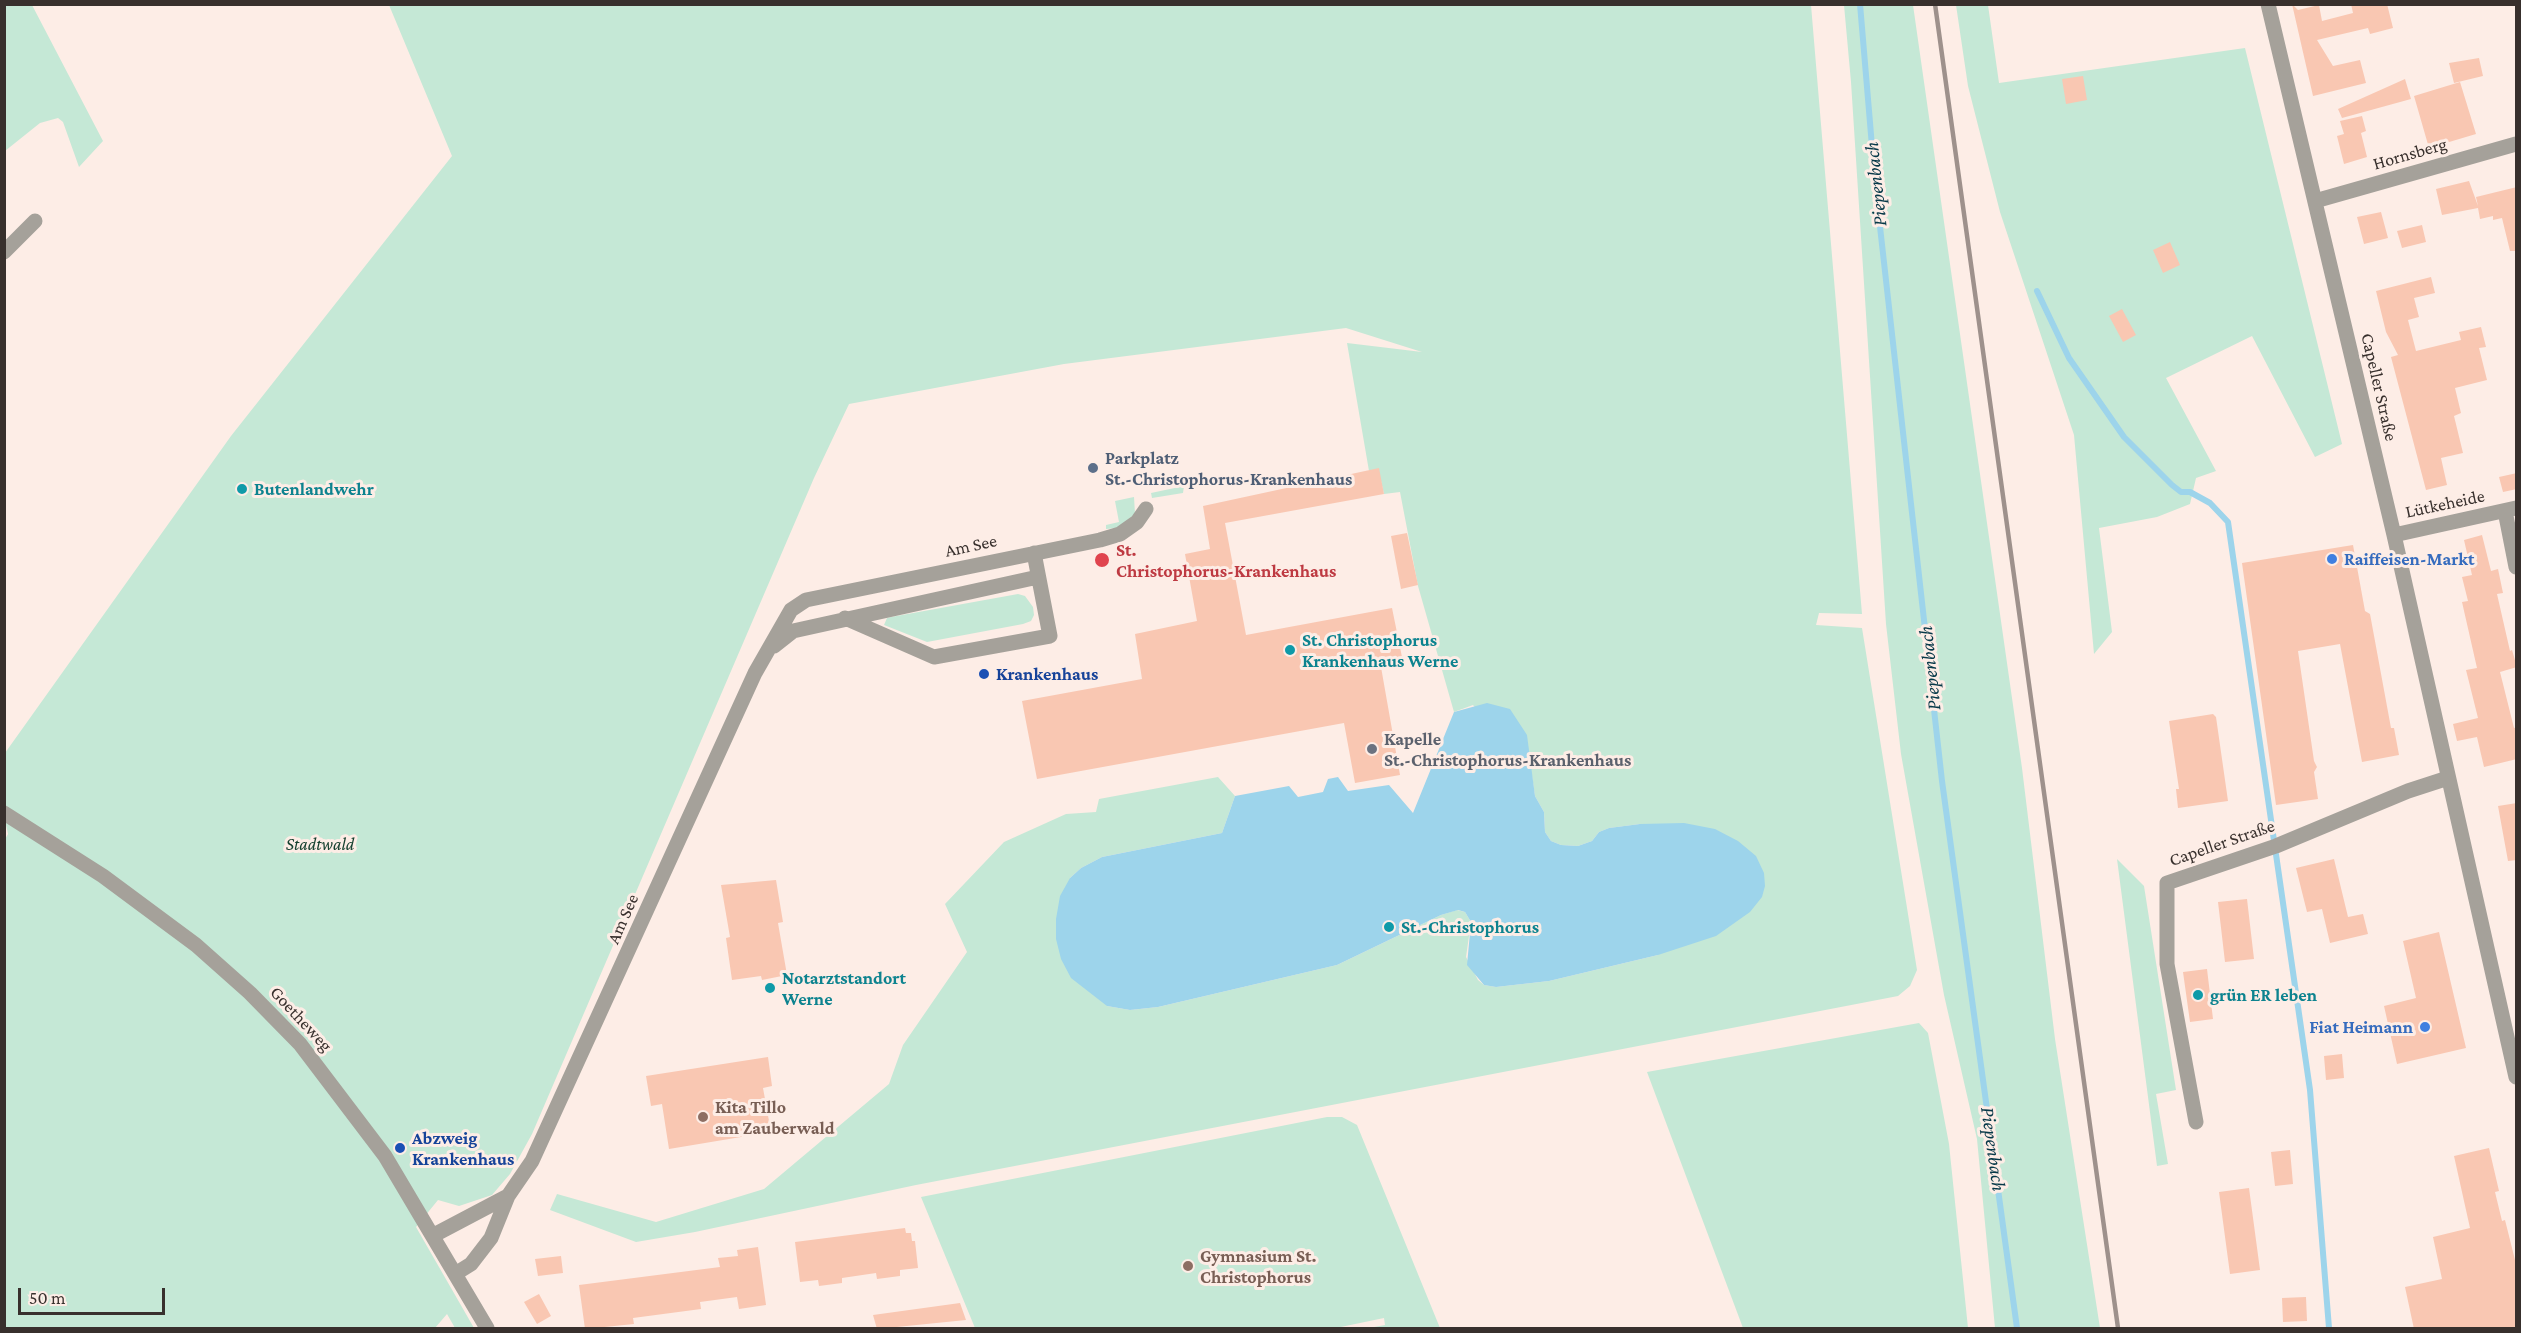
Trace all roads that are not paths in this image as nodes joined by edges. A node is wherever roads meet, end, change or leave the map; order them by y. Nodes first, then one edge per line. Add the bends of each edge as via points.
1 (2268, 4) edge
2 (2517, 144) edge
3 (2315, 201) junction
4 (35, 221) dead end
5 (4, 252) edge
6 (1146, 509) dead end
7 (2511, 509) edge
8 (2394, 535) junction
9 (1034, 553) junction
10 (2517, 567) edge
11 (1038, 577) junction
12 (845, 618) junction
13 (766, 654) junction
14 (2448, 778) junction
15 (4, 813) edge
16 (2516, 1077) edge
17 (2196, 1122) dead end
18 (508, 1196) junction
19 (434, 1235) junction
20 (455, 1274) junction
21 (487, 1329) edge

1 - 3 street, Capeller Straße
2 - 3 street, Hornsberg
3 - 8 street, Capeller Straße
4 - 5 street
6 - 9 street, Am See via 1137,522 1120,534
7 - 8 street, Lütkeheide
7 - 10 street, Lütkeheide
8 - 14 street, Capeller Straße
9 - 11 street
9 - 13 street, Am See via 806,600 792,610
11 - 12 street, Am See
11 - 12 street via 1050,636 934,657
12 - 13 street, Am See via 793,631
13 - 18 street, Am See via 532,1161
14 - 16 street, Capeller Straße
14 - 17 street, Capeller Straße via 2167,883 2167,964
15 - 19 street, Goetheweg via 103,876 187,938 250,993 300,1044 345,1100
18 - 19 street, Am See
18 - 20 street, Am See via 491,1238 471,1264
19 - 20 street, Goetheweg
20 - 21 street, Goetheweg

